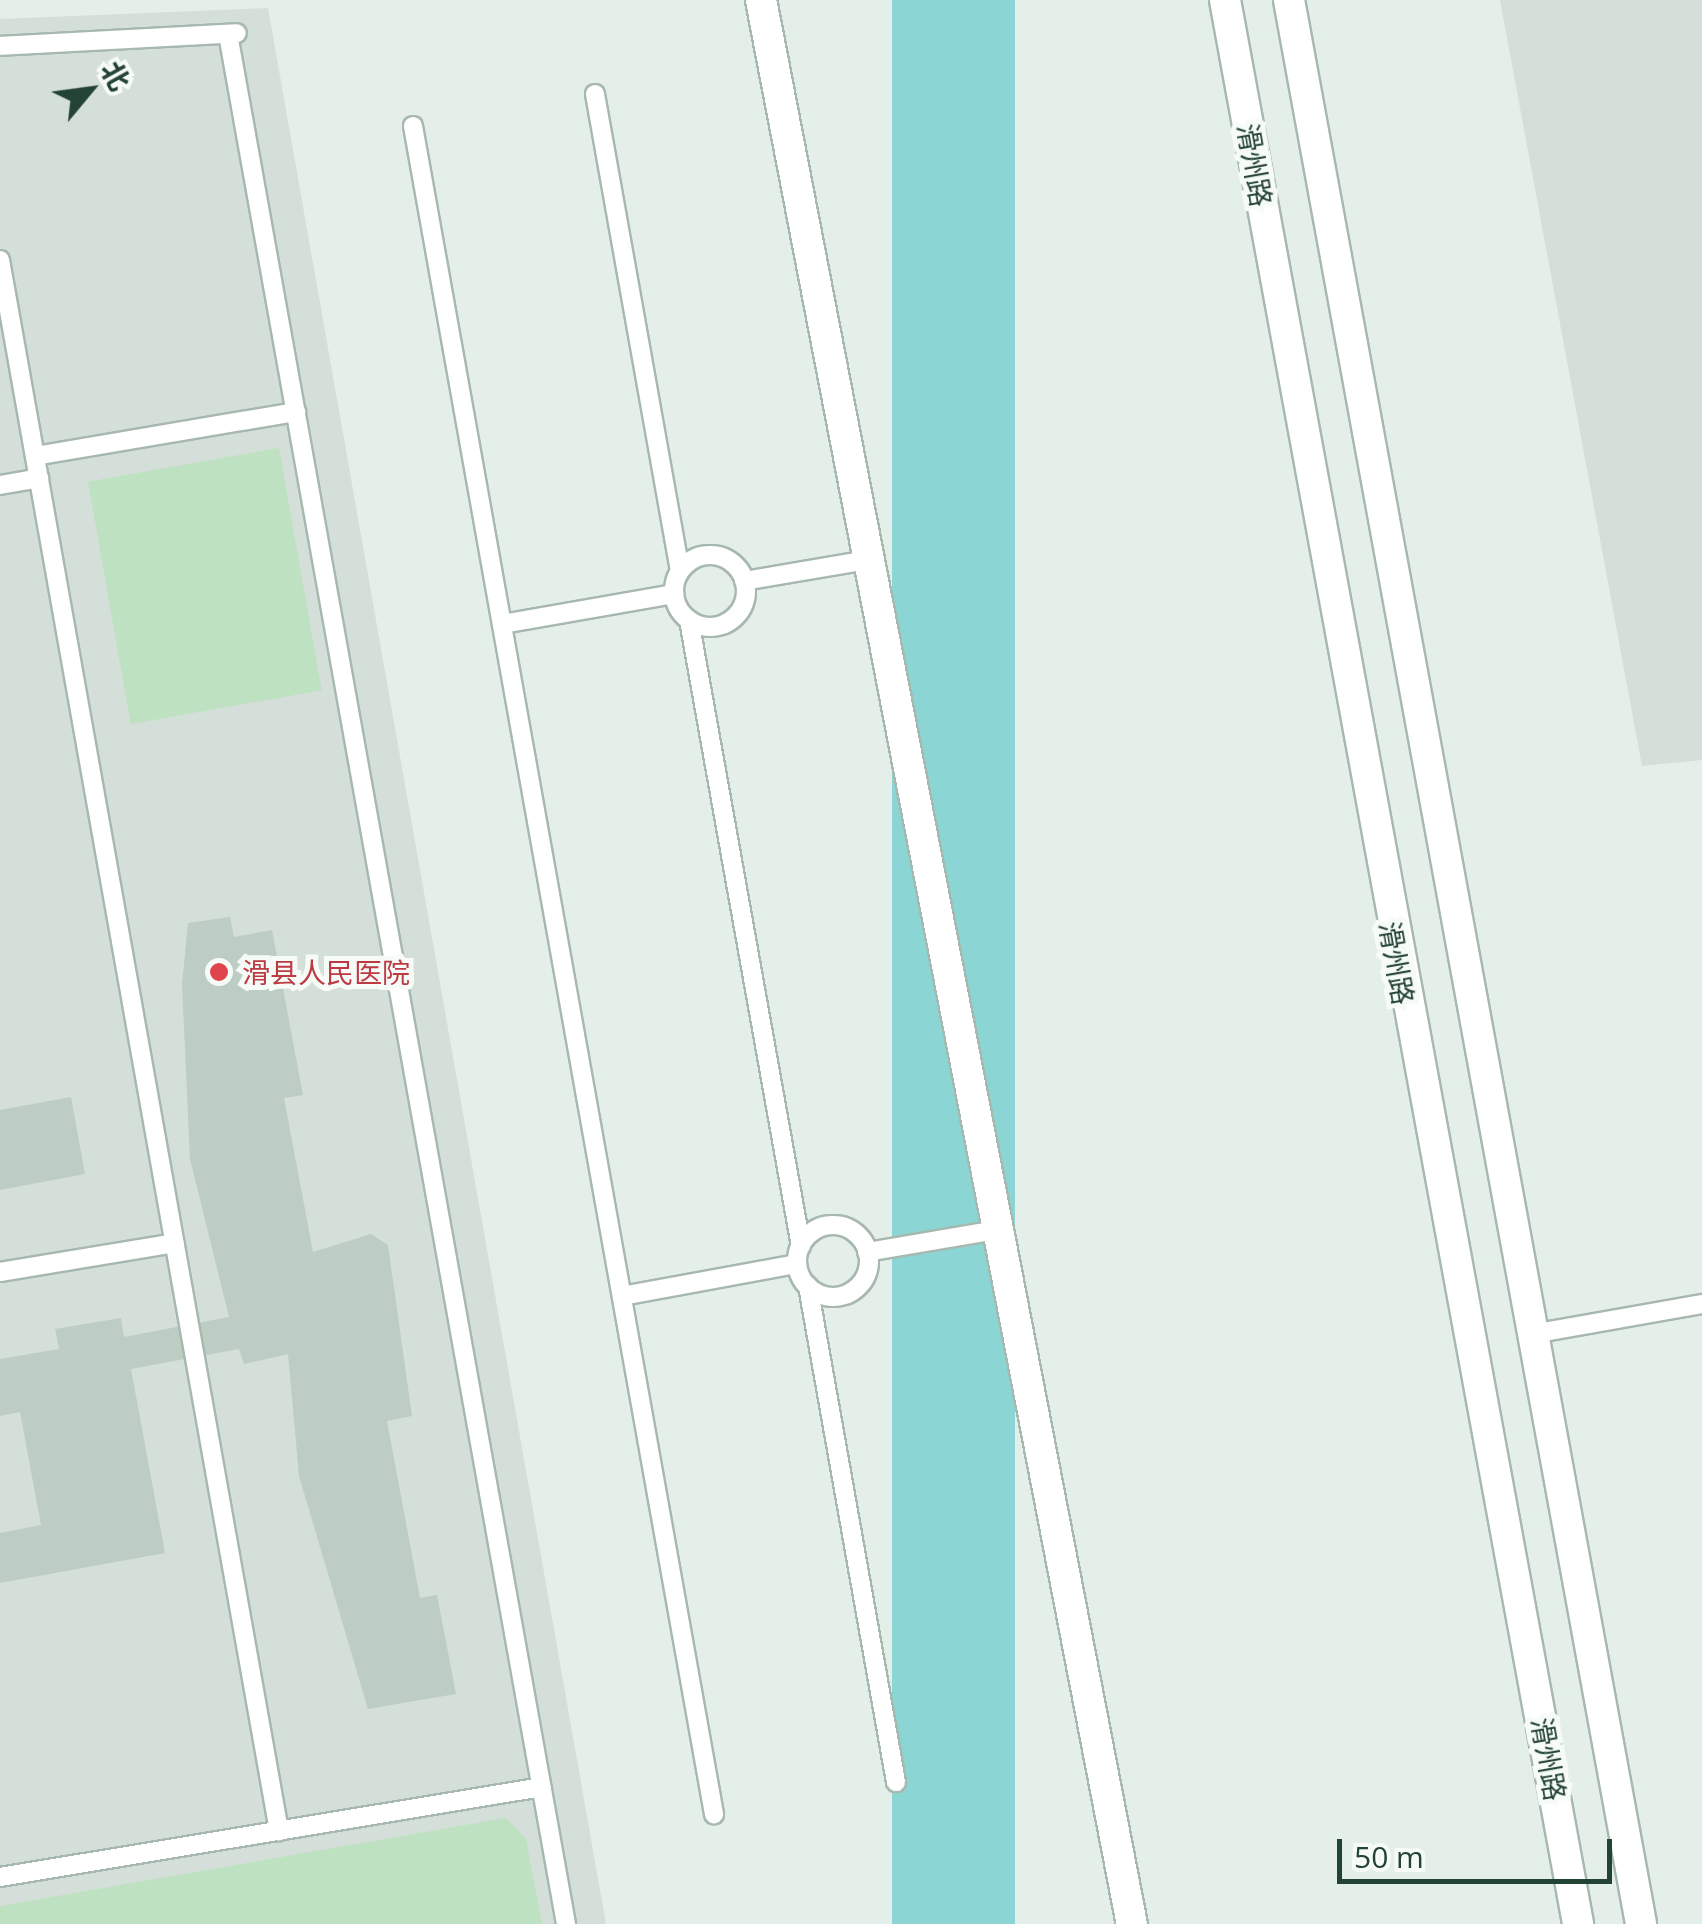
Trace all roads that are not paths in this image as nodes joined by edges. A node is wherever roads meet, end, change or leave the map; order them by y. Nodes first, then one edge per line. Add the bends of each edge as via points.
1 (761, 0) edge
2 (1225, 0) edge
3 (1290, 0) edge
4 (0, 46) edge
5 (595, 94) dead end
6 (414, 126) dead end
7 (0, 260) edge
8 (296, 412) junction
9 (34, 456) junction
10 (39, 478) junction
11 (0, 485) edge
12 (868, 560) junction
13 (680, 570) junction
14 (744, 581) junction
15 (674, 594) junction
16 (689, 620) junction
17 (502, 624) junction
18 (997, 1230) junction
19 (175, 1243) junction
20 (867, 1252) junction
21 (799, 1255) junction
22 (0, 1272) edge
23 (808, 1286) junction
24 (622, 1296) junction
25 (1702, 1304) edge
26 (1532, 1334) junction
27 (896, 1782) dead end
28 (542, 1787) junction
29 (714, 1814) dead end
30 (280, 1831) junction
31 (0, 1877) edge
32 (566, 1924) edge
33 (1132, 1924) edge
34 (1578, 1924) edge
35 (1642, 1924) edge

1 - 12 main road
2 - 34 main road, 滑州路
3 - 26 main road
4 - 8 lane via 233,34
5 - 13 lane
6 - 17 lane
7 - 9 lane
8 - 9 lane
8 - 28 lane
9 - 10 lane
10 - 11 lane
10 - 19 lane
12 - 14 lane
12 - 18 main road
13 - 14 lane via 719,556
13 - 15 lane
14 - 16 lane via 744,602 728,622
15 - 16 lane
15 - 17 lane
16 - 21 lane
17 - 24 lane
18 - 20 lane
18 - 33 main road
19 - 22 lane
19 - 30 lane
20 - 21 lane via 842,1226 814,1230
20 - 23 lane via 867,1273 851,1292 825,1297
21 - 23 lane
21 - 24 lane
23 - 27 lane
24 - 29 lane
25 - 26 lane
26 - 35 main road
28 - 30 lane
28 - 32 lane
30 - 31 lane

